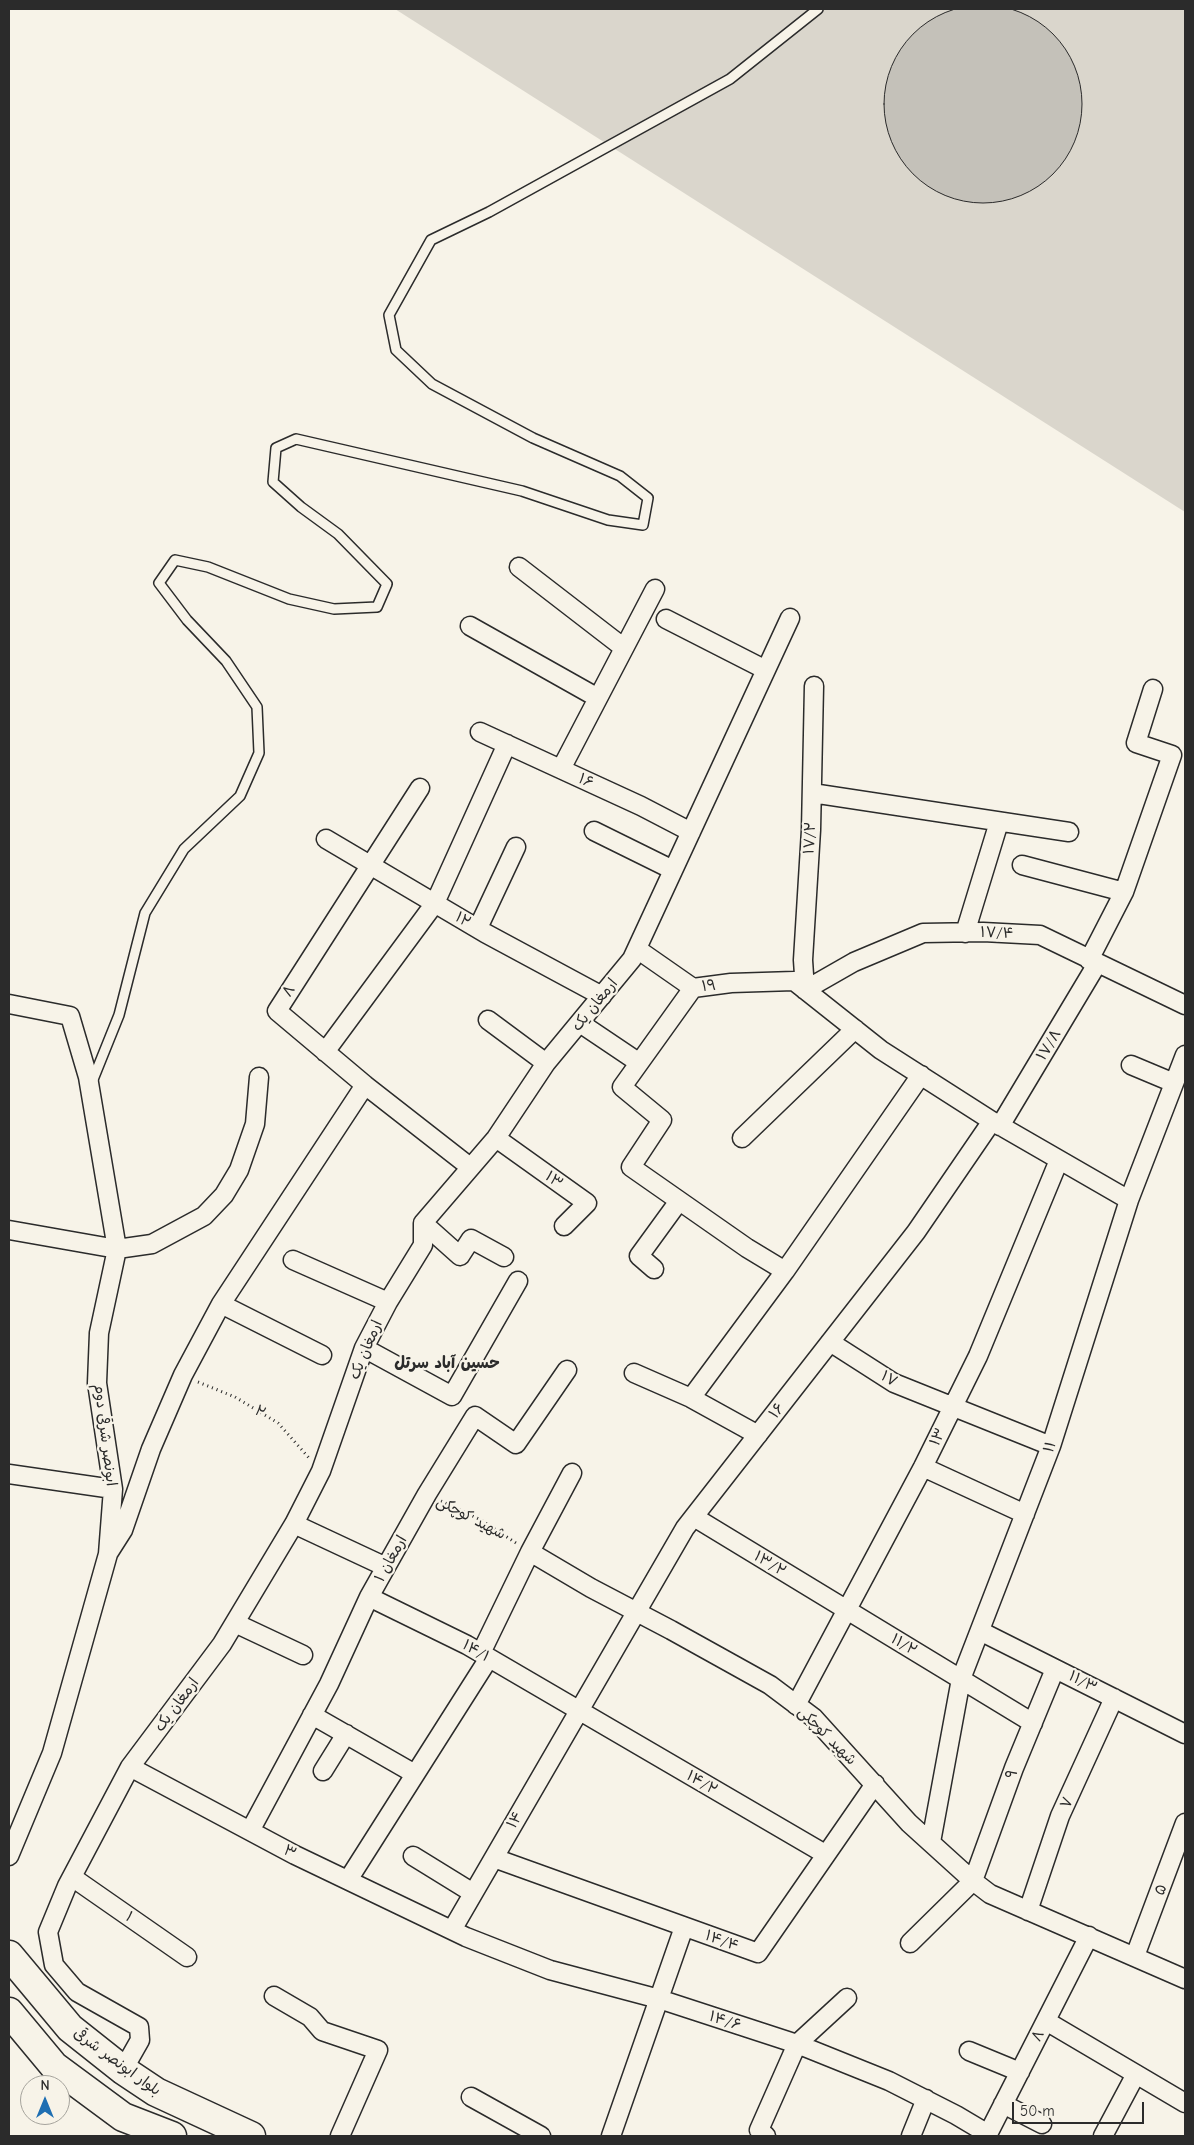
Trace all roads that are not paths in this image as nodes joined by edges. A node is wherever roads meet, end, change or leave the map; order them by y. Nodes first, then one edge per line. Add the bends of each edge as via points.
1 (818, 9) edge
2 (519, 567) dead end
3 (655, 589) dead end
4 (790, 618) dead end
5 (666, 619) dead end
6 (470, 626) dead end
7 (624, 648) junction
8 (766, 670) junction
9 (814, 686) dead end
10 (1153, 689) dead end
11 (598, 698) junction
12 (480, 732) dead end
13 (507, 744) junction
14 (561, 769) junction
15 (420, 788) dead end
16 (812, 793) junction
17 (999, 822) junction
18 (594, 831) dead end
19 (691, 832) junction
20 (1069, 832) dead end
21 (326, 839) dead end
22 (516, 847) dead end
23 (369, 865) junction
24 (1022, 865) dead end
25 (673, 870) junction
26 (1124, 892) junction
27 (435, 903) junction
28 (478, 928) junction
29 (965, 932) junction
30 (637, 949) junction
31 (1093, 962) junction
32 (800, 985) junction
33 (693, 988) junction
34 (602, 996) junction
35 (9, 1004) edge
36 (1185, 1005) edge
37 (488, 1020) dead end
38 (580, 1023) junction
39 (855, 1029) junction
40 (326, 1052) junction
41 (1185, 1055) edge
42 (638, 1062) junction
43 (546, 1063) junction
44 (1131, 1065) dead end
45 (921, 1076) junction
46 (259, 1077) dead end
47 (1174, 1083) junction
48 (365, 1085) junction
49 (90, 1087) junction
50 (996, 1124) junction
51 (496, 1138) junction
52 (742, 1138) dead end
53 (1059, 1160) junction
54 (470, 1167) junction
55 (1129, 1200) junction
56 (680, 1201) junction
57 (423, 1223) junction
58 (564, 1226) dead end
59 (9, 1230) edge
60 (117, 1249) junction
61 (504, 1257) dead end
62 (292, 1260) dead end
63 (654, 1269) dead end
64 (785, 1271) junction
65 (518, 1281) dead end
66 (388, 1302) junction
67 (221, 1304) junction
68 (830, 1342) junction
69 (364, 1348) junction
70 (322, 1355) dead end
71 (567, 1370) dead end
72 (634, 1372) dead end
73 (691, 1398) junction
74 (953, 1407) junction
75 (758, 1435) junction
76 (1051, 1446) junction
77 (923, 1467) junction
78 (572, 1473) dead end
79 (9, 1474) edge
80 (113, 1489) junction
81 (1025, 1514) junction
82 (694, 1517) junction
83 (294, 1524) junction
84 (530, 1552) junction
85 (108, 1554) junction
86 (386, 1567) junction
87 (369, 1597) junction
88 (847, 1610) junction
89 (636, 1612) junction
90 (235, 1622) junction
91 (980, 1631) junction
92 (303, 1655) dead end
93 (485, 1656) junction
94 (1055, 1669) junction
95 (962, 1679) junction
96 (1114, 1698) junction
97 (796, 1705) junction
98 (578, 1711) junction
99 (312, 1715) junction
100 (1033, 1723) junction
101 (346, 1734) junction
102 (1185, 1734) edge
103 (130, 1767) junction
104 (323, 1771) dead end
105 (415, 1774) junction
106 (875, 1784) junction
107 (1185, 1823) edge
108 (250, 1830) junction
109 (931, 1842) junction
110 (825, 1854) junction
111 (9, 1856) edge
112 (413, 1856) dead end
113 (494, 1858) junction
114 (72, 1877) junction
115 (348, 1880) junction
116 (973, 1881) junction
117 (473, 1893) junction
118 (1028, 1910) junction
119 (684, 1927) junction
120 (452, 1930) junction
121 (1089, 1936) junction
122 (910, 1943) dead end
123 (9, 1955) edge
124 (1135, 1956) junction
125 (187, 1957) dead end
126 (1185, 1979) edge
127 (274, 1996) dead end
128 (847, 1998) dead end
129 (659, 1999) junction
130 (9, 2012) edge
131 (1046, 2021) junction
132 (797, 2044) junction
133 (970, 2051) dead end
134 (123, 2070) junction
135 (1020, 2072) junction
136 (1136, 2074) junction
137 (472, 2097) dead end
138 (926, 2099) junction
139 (1185, 2102) edge
140 (1003, 2104) junction
141 (1042, 2124) dead end
142 (988, 2135) edge
143 (172, 2136) edge
144 (251, 2136) edge
145 (340, 2136) edge
146 (541, 2136) edge
147 (611, 2136) edge
148 (766, 2136) edge
149 (911, 2136) edge
150 (1103, 2136) edge

1 - 49 lane via 730,79 489,212 431,240 389,315 396,350 432,384 533,438 620,476 648,498 644,525 608,520 522,491 296,439 276,448 273,482 300,507 338,534 387,584 377,607 334,609 289,599 208,567 174,560 159,583 187,620 226,661 257,707 259,752 240,796 184,849 146,913 119,1015
2 - 7 street
3 - 7 street
4 - 8 street, ارمغان یک
5 - 8 street
6 - 11 street
7 - 11 street
8 - 19 street, ارمغان یک
9 - 16 street, ۱۷/۲
10 - 26 street, ۱۷/۸ via 1136,743 1172,755
11 - 14 street
12 - 13 street, ۱۶
13 - 14 street, ۱۶
13 - 27 street
14 - 19 street, ۱۶
15 - 23 street, ۸
16 - 17 street
16 - 32 street, ۱۷/۲
17 - 20 street
17 - 29 street
18 - 25 street
19 - 25 street, ارمغان یک
21 - 23 street, ۱۲
22 - 28 street
23 - 27 street, ۱۲
23 - 40 street, ۸ via 277,1011
24 - 26 street
25 - 30 street, ارمغان یک
26 - 31 street, ۱۷/۸
27 - 28 street, ۱۲
27 - 40 street
28 - 34 street, ۱۲
29 - 31 street, ۱۷/۴ via 1040,936
29 - 32 street, ۱۷/۴ via 923,933
30 - 33 street, ۱۹
30 - 34 street, ارمغان یک
31 - 36 street, ۱۷/۴
31 - 50 street, ۱۷/۸
32 - 33 street, ۱۹ via 731,983
32 - 39 street
33 - 42 street
34 - 38 street, ارمغان یک
35 - 49 street via 70,1016
37 - 43 street
38 - 42 street
38 - 43 street, ارمغان یک
39 - 45 street
39 - 52 street
40 - 48 street, ۸
41 - 47 street, ۱۱
42 - 56 street via 622,1087 662,1120 631,1167
43 - 51 street, ارمغان یک
44 - 47 street
45 - 50 street
45 - 64 street
46 - 60 street via 255,1124 239,1170 224,1195 204,1216 152,1244
47 - 55 street, ۱۱
48 - 54 street, ۸
48 - 67 street
49 - 60 street
50 - 53 street
50 - 68 street, ۱۶
51 - 54 street, ارمغان یک
51 - 58 street, ۱۳ via 587,1203
53 - 55 street
53 - 74 street, ۱۳ via 978,1356
54 - 57 street, ارمغان یک
55 - 76 street, ۱۱
56 - 63 street via 639,1256
56 - 64 street
57 - 61 street via 460,1256 471,1239
57 - 66 street, ارمغان یک via 423,1245
59 - 60 street
60 - 80 street, ابونصر شرقی دوم via 100,1333 97,1383
62 - 66 street
64 - 73 street
65 - 69 street via 452,1396
66 - 69 street, ارمغان یک
67 - 70 street
67 - 85 street via 183,1375 151,1449 123,1530
68 - 74 street, ۱۷ via 894,1383
68 - 75 street, ۱۶
69 - 83 street, ارمغان یک via 321,1471
71 - 86 street, ارمغان ۱ via 516,1444 475,1416
72 - 73 street
73 - 75 street
74 - 76 street, ۱۷
74 - 77 street, ۱۳
75 - 82 street, ۱۶
76 - 81 street, ۱۱
77 - 81 street
77 - 88 street, ۱۳
78 - 84 street
79 - 80 street
80 - 85 street, ابونصر شرقی دوم
81 - 91 street, ۱۱
82 - 88 street, ۱۳/۲
82 - 89 street, ۱۶
83 - 86 street
83 - 90 street, ارمغان یک
84 - 89 street, شهید کوچکی
84 - 93 street
85 - 111 street, ابونصر شرقی دوم via 52,1753
86 - 87 street, ارمغان ۱
87 - 93 street, ۱۴/۱ via 430,1625
87 - 99 street, ارمغان ۱
88 - 95 street, ۱۱/۲
88 - 97 street, ۱۳
89 - 97 street, شهید کوچکی via 770,1685
89 - 98 street, ۱۶
90 - 92 street
90 - 103 street, ارمغان یک
91 - 94 street, ۱۱/۳
91 - 95 street, ۱۱
93 - 98 street, ۱۴/۱
93 - 105 street
94 - 96 street, ۱۱/۳
94 - 100 street, ۹
95 - 100 street, ۱۱/۲
95 - 109 street, ۱۱
96 - 102 street, ۱۱/۳
96 - 118 street, ۷ via 1060,1816
97 - 106 street, شهید کوچکی via 814,1718
98 - 110 street, ۱۴/۲
98 - 113 street, ۱۴
99 - 101 street
99 - 108 street, ارمغان ۱
100 - 116 street, ۹
101 - 104 street
101 - 105 street
103 - 108 street, ۳
103 - 114 street, ارمغان یک
105 - 115 street
106 - 109 street, شهید کوچکی via 909,1823
106 - 110 street, ۱۴/۴
107 - 124 street, ۵
108 - 115 street, ۳
109 - 116 street, شهید کوچکی
110 - 119 street, ۱۴/۴ via 758,1954
112 - 117 street
113 - 117 street, ۱۴
113 - 119 street, ۱۴/۴
114 - 125 street, ۱
114 - 134 street, ارمغان یک via 48,1932 54,1965 77,1992 139,2027 140,2040
115 - 120 street, ۳
116 - 118 street, شهید کوچکی via 990,1894
116 - 122 street
117 - 120 street, ۱۴
118 - 121 street, شهید کوچکی
119 - 129 street
120 - 129 street, ۱۴/۶ via 550,1970
121 - 124 street, شهید کوچکی
121 - 131 street, ۸
123 - 134 highway, بلوار ابونصر شرقی via 70,2028
124 - 126 street, شهید کوچکی
127 - 145 street via 310,2017 322,2030 378,2050
128 - 132 street
129 - 132 street, ۱۴/۶
129 - 147 street
130 - 143 highway via 54,2066 123,2117
131 - 135 street, ۸
131 - 136 street
132 - 138 street, ۱۴/۶ via 889,2080
132 - 148 street via 759,2130
133 - 135 street
134 - 144 highway, بلوار ابونصر شرقی via 156,2092
135 - 140 street, ۸
136 - 139 street
136 - 150 street
137 - 146 street
138 - 142 street, ۱۴/۶
138 - 149 street
140 - 141 street
140 - 142 street, ۸

